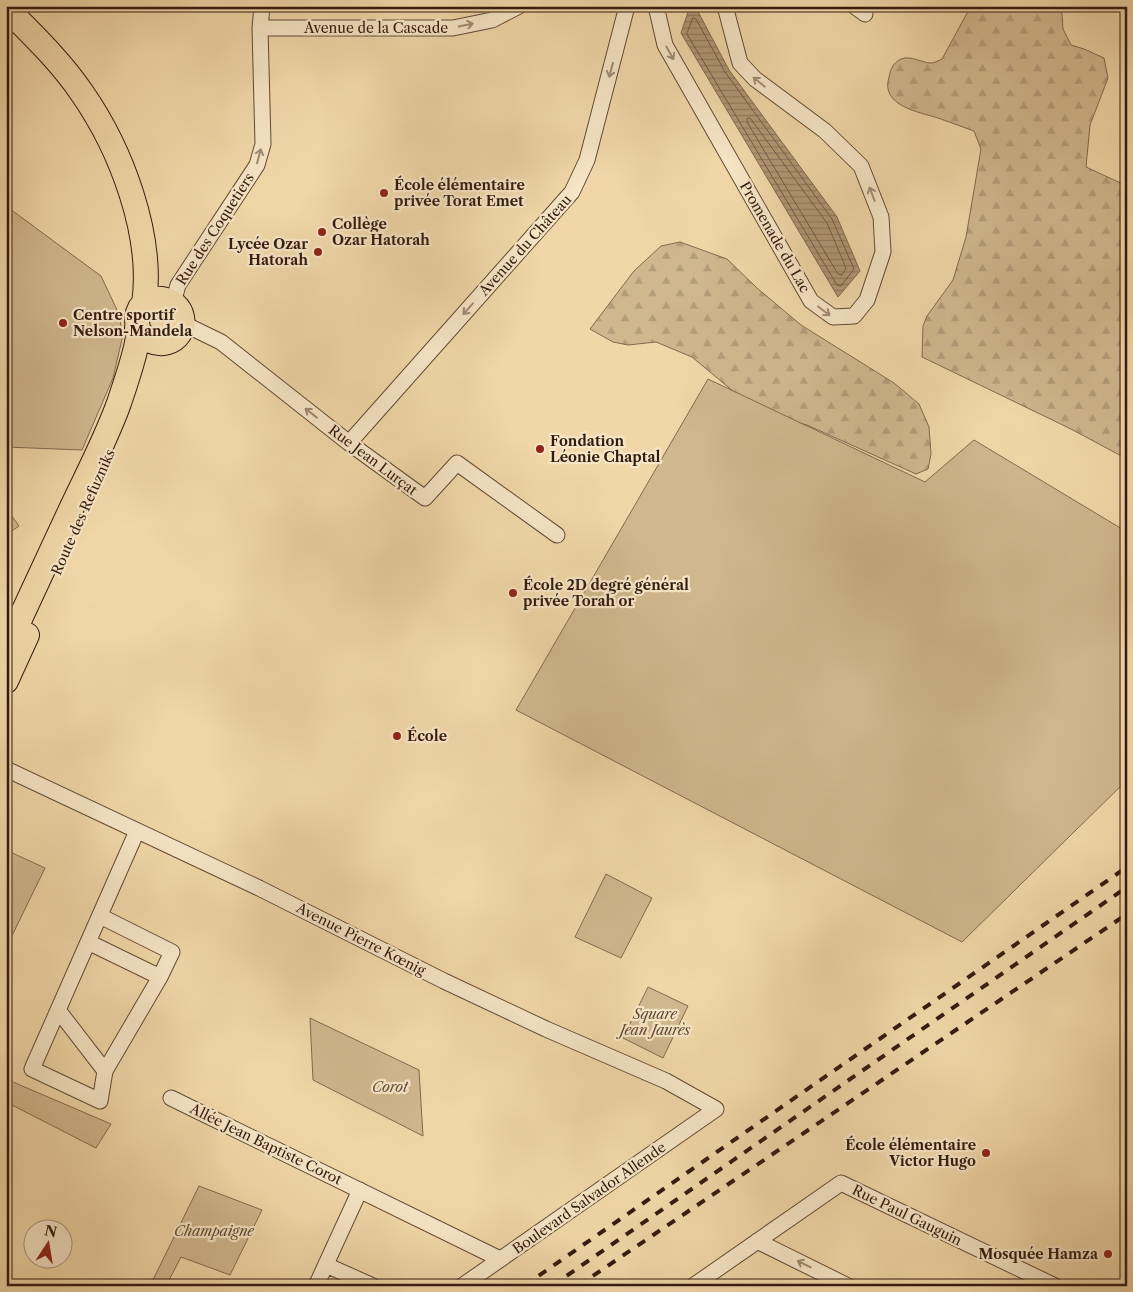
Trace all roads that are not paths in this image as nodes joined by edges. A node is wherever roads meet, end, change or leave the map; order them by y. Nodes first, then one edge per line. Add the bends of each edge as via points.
1 (26, 6) edge
2 (262, 6) edge
3 (519, 6) edge
4 (627, 6) edge
5 (656, 6) edge
6 (725, 6) edge
7 (6, 8) edge
8 (260, 28) junction
9 (166, 307) junction
10 (137, 328) junction
11 (158, 344) junction
12 (349, 443) junction
13 (557, 535) dead end
14 (6, 649) edge
15 (6, 681) edge
16 (6, 769) edge
17 (137, 831) junction
18 (100, 916) junction
19 (88, 942) junction
20 (160, 977) junction
21 (58, 1010) junction
22 (106, 1071) junction
23 (171, 1098) dead end
24 (716, 1109) joint
25 (360, 1190) junction
26 (757, 1242) junction
27 (500, 1259) junction
28 (326, 1265) junction
29 (316, 1286) edge
30 (373, 1286) edge
31 (462, 1286) edge
32 (693, 1286) edge
33 (848, 1286) edge
34 (1054, 1286) edge

1 - 9 main road via 82,70 115,129 140,189 148,222 152,267
2 - 8 street, Rue des Coquetiers
8 -> 3 street, Avenue de la Cascade via 453,28 492,20
4 -> 12 street, Avenue du Château via 588,160 572,192
5 -> 6 street, Promenade du Lac via 665,45 811,301 833,317 854,316 866,300 883,252 881,217 861,166 825,131 740,64
7 - 9 main road via 48,51 82,93 102,127 130,188 140,226 146,280
9 -> 8 street, Rue des Coquetiers via 257,165 263,144
9 - 10 main road, Route des Refuzniks via 137,315
9 - 11 main road via 176,336
12 -> 9 street, Rue Jean Lurçat via 221,342
10 - 11 main road via 144,337
10 - 14 main road, Route des Refuzniks via 135,349 113,418
11 - 15 main road, Route des Refuzniks via 142,365 123,424
12 - 13 street, Rue Jean Lurçat via 425,498 457,463
16 - 17 street, Avenue Pierre Kœnig
17 - 18 street
17 - 24 street, Avenue Pierre Kœnig via 276,896 444,982 666,1081
18 - 19 street
18 - 20 street via 172,952
19 - 20 street
19 - 21 street
20 - 22 street
21 - 22 street
21 - 22 street via 32,1069 100,1101
23 - 25 street, Allée Jean Baptiste Corot
24 - 27 street, Boulevard Salvador Allende
25 - 27 street, Allée Jean Baptiste Corot
25 - 28 street
26 - 32 street
33 -> 26 street
26 - 34 street, Rue Paul Gauguin via 841,1183
27 - 31 street, Boulevard Salvador Allende
28 - 29 street
28 - 30 street

